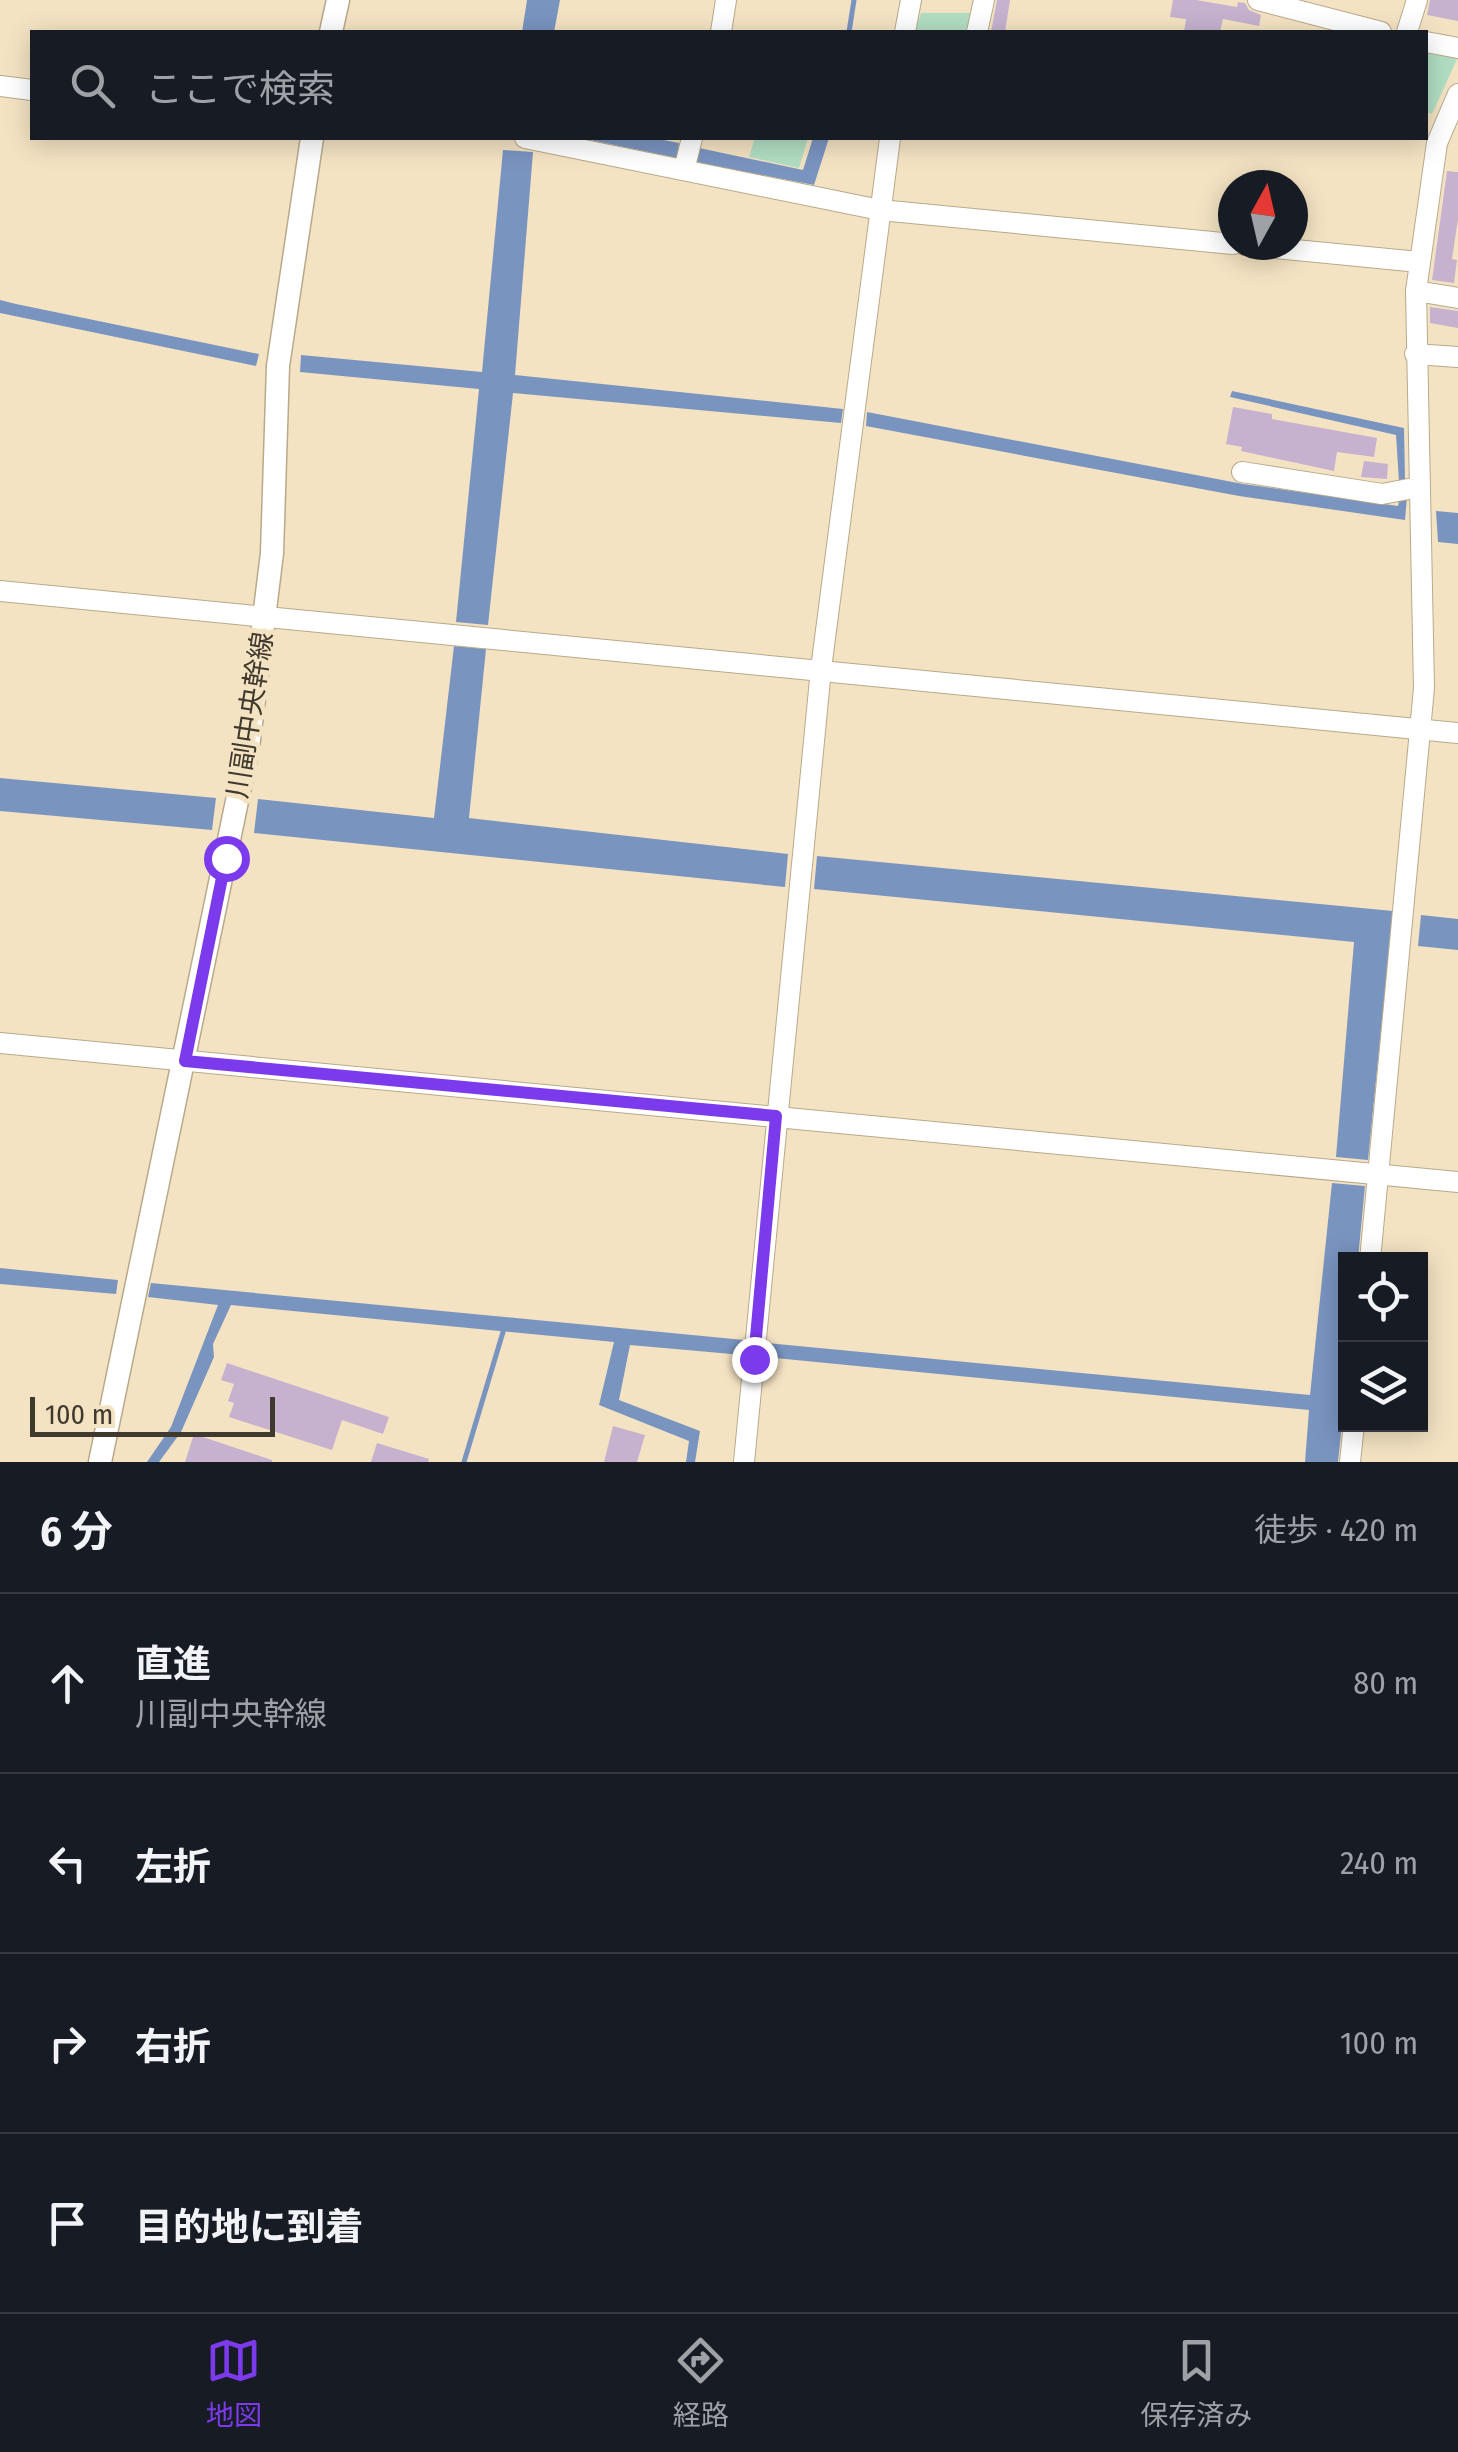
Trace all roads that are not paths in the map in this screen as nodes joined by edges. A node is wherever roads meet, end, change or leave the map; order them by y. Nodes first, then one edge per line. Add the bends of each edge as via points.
1 (338, 0) edge
2 (726, 0) edge
3 (911, 0) edge
4 (984, 0) edge
5 (1258, 0) edge
6 (1417, 0) edge
7 (332, 30) edge
8 (721, 30) edge
9 (905, 30) edge
10 (977, 30) edge
11 (1373, 30) edge
12 (1409, 30) edge
13 (1428, 42) edge
14 (1458, 48) edge
15 (0, 86) edge
16 (30, 90) edge
17 (1458, 94) edge
18 (312, 140) edge
19 (535, 140) edge
20 (692, 140) edge
21 (890, 140) edge
22 (684, 170) junction
23 (880, 210) junction
24 (1218, 243) edge
25 (1308, 251) edge
26 (1419, 262) junction
27 (1416, 291) junction
28 (1458, 298) edge
29 (1415, 354) junction
30 (1458, 357) edge
31 (1242, 472) dead end
32 (1419, 487) junction
33 (0, 591) edge
34 (266, 617) junction
35 (821, 669) junction
36 (1422, 729) junction
37 (1458, 733) edge
38 (0, 1042) edge
39 (185, 1061) junction
40 (776, 1116) junction
41 (1379, 1174) junction
42 (1458, 1182) edge
43 (1371, 1252) edge
44 (1353, 1432) edge
45 (100, 1462) edge
46 (744, 1462) edge
47 (1350, 1462) edge

1 - 7 street
2 - 8 street
3 - 9 street
4 - 10 street
5 - 11 street
6 - 12 street
13 - 14 street
15 - 16 street
17 - 26 street via 1437,142
18 - 34 street, 川副中央幹線 via 278,366
19 - 22 street
20 - 22 street
21 - 23 street
22 - 23 street
23 - 24 street
23 - 35 street
25 - 26 street
26 - 27 street
27 - 28 street
27 - 29 street
29 - 30 street
29 - 32 street
31 - 32 street via 1382,494
32 - 36 street
33 - 34 street
34 - 35 street
34 - 39 street, 川副中央幹線 via 248,748
35 - 36 street
35 - 40 street
36 - 37 street
36 - 41 street
38 - 39 street
39 - 40 street
39 - 45 street, 川副中央幹線
40 - 41 street
40 - 46 street
41 - 42 street
41 - 43 street
44 - 47 street

